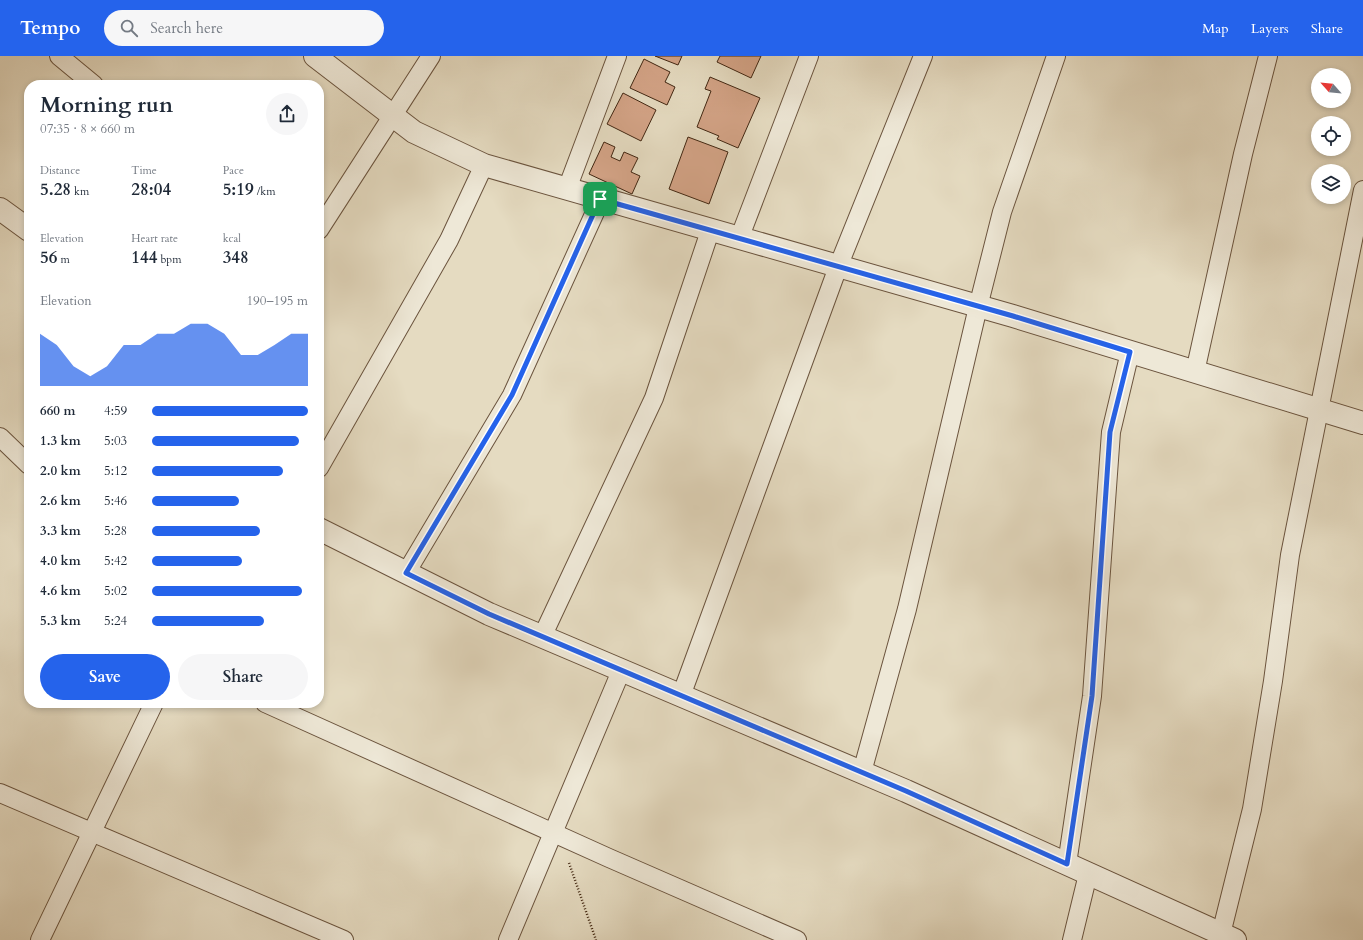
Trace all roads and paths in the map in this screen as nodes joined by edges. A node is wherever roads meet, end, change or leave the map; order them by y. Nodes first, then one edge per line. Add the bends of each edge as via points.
1 (59, 56) edge
2 (315, 56) edge
3 (431, 56) edge
4 (617, 56) edge
5 (809, 56) edge
6 (923, 56) edge
7 (1056, 56) edge
8 (1268, 56) edge
9 (88, 80) edge
10 (392, 115) junction
11 (484, 166) junction
12 (566, 189) junction
13 (1363, 190) edge
14 (600, 199) junction
15 (0, 209) edge
16 (324, 222) edge
17 (24, 226) edge
18 (710, 231) junction
19 (739, 239) junction
20 (838, 267) junction
21 (978, 307) junction
22 (1130, 352) junction
23 (1195, 372) junction
24 (1319, 410) junction
25 (1363, 423) edge
26 (0, 437) edge
27 (324, 459) edge
28 (24, 460) edge
29 (324, 532) edge
30 (406, 573) junction
31 (542, 637) junction
32 (621, 671) junction
33 (682, 696) junction
34 (152, 708) edge
35 (276, 708) edge
36 (862, 772) junction
37 (0, 793) edge
38 (92, 833) junction
39 (553, 833) junction
40 (1067, 864) junction
41 (1088, 874) junction
42 (1228, 937) edge
43 (40, 940) edge
44 (344, 940) edge
45 (508, 940) edge
46 (596, 940) edge
47 (797, 940) edge
48 (1072, 940) edge

1 - 9 street
2 - 10 street
3 - 10 street
4 - 12 street
5 - 19 street
6 - 20 street
7 - 21 street via 1002,212
8 - 23 street via 1243,154
10 - 11 street via 414,132
10 - 16 street
11 - 12 street
11 - 27 street via 449,240
12 - 14 street
13 - 24 street
14 - 18 street
14 - 30 street via 512,395
15 - 17 street
18 - 19 street
18 - 31 street via 654,398
19 - 20 street
20 - 21 street
20 - 33 street
21 - 22 street
21 - 36 street via 907,609
22 - 23 street
22 - 40 street via 1110,432 1092,696
23 - 24 street
24 - 25 street
24 - 42 street via 1290,555 1273,681
26 - 28 street
29 - 30 street
30 - 31 street
31 - 32 street
32 - 33 street
32 - 39 street
33 - 36 street
34 - 38 street
35 - 39 street
36 - 40 street
37 - 38 street
38 - 43 street
38 - 44 street
39 - 45 street
39 - 46 path via 566,853
39 - 47 street
40 - 41 street
41 - 42 street
41 - 48 street

